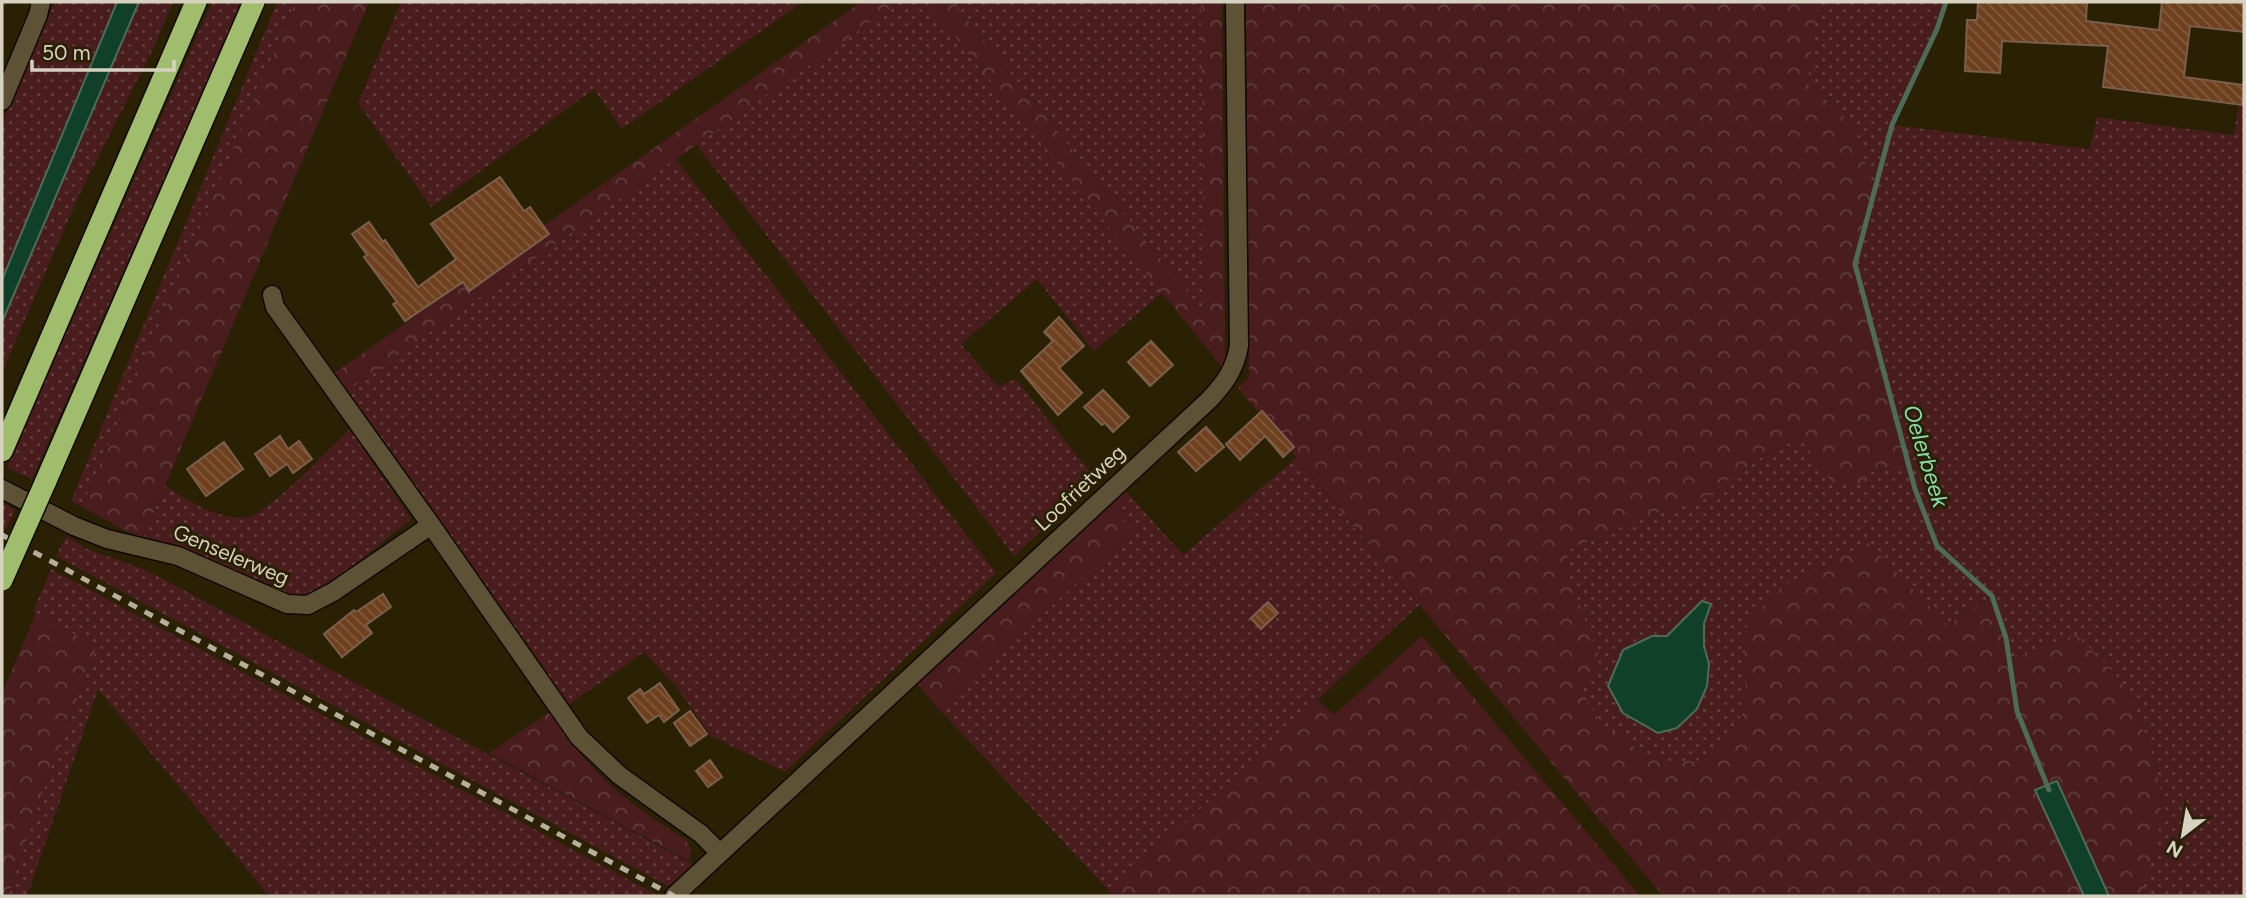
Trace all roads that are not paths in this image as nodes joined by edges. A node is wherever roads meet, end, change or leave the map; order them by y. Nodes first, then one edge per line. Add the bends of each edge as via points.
1 (41, 2) edge
2 (196, 2) edge
3 (254, 2) edge
4 (1235, 2) edge
5 (2, 101) edge
6 (272, 295) dead end
7 (2, 451) edge
8 (2, 489) edge
9 (431, 525) junction
10 (2, 580) edge
11 (720, 853) junction
12 (679, 891) edge

1 - 5 street
2 - 7 highway
3 - 10 highway, bridge
4 - 11 street, Loofrietweg via 1239,346 1233,371 1209,400
6 - 9 street via 275,307
8 - 9 street, Genselerweg via 74,526 178,556 287,604 308,605 333,593
9 - 11 street via 579,737 619,775
11 - 12 street, Loofrietweg

